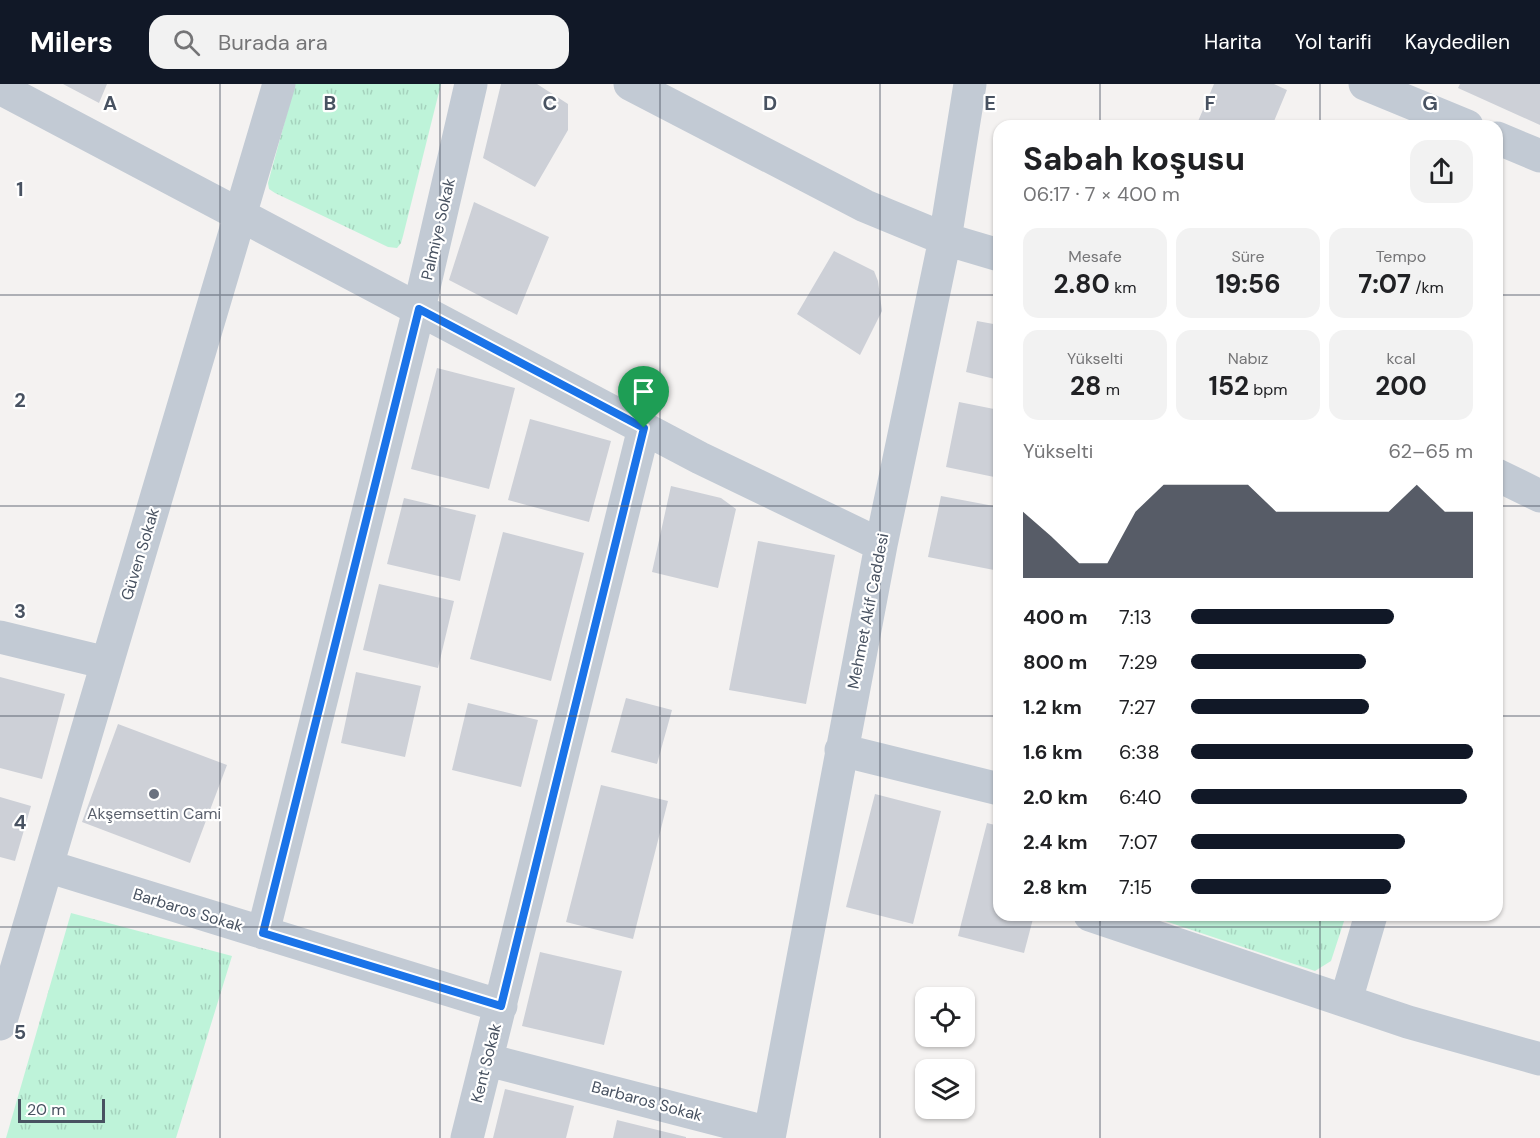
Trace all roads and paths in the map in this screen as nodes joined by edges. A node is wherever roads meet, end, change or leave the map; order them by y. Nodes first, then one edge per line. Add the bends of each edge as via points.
1 (279, 84) edge
2 (471, 84) edge
3 (630, 84) edge
4 (970, 84) edge
5 (1365, 84) edge
6 (0, 88) edge
7 (1452, 120) edge
8 (1503, 141) edge
9 (1540, 156) edge
10 (241, 215) junction
11 (945, 239) junction
12 (993, 253) edge
13 (419, 309) junction
14 (644, 428) junction
15 (1503, 479) edge
16 (1540, 496) edge
17 (881, 545) junction
18 (0, 637) edge
19 (107, 663) junction
20 (841, 750) junction
21 (993, 788) edge
22 (47, 866) junction
23 (1108, 921) edge
24 (1369, 921) edge
25 (263, 933) junction
26 (1346, 1000) junction
27 (501, 1006) junction
28 (0, 1024) edge
29 (1540, 1059) edge
30 (488, 1060) junction
31 (770, 1136) edge
32 (467, 1138) edge

1 - 10 street, Güven Sokak
2 - 13 street, Palmiye Sokak
3 - 11 street via 865,206
4 - 11 street, Mehmet Akif Caddesi
5 - 7 street
6 - 10 street
8 - 9 street
10 - 13 street
10 - 19 street, Güven Sokak
11 - 12 street
11 - 17 street, Mehmet Akif Caddesi
13 - 14 street
13 - 25 street, Palmiye Sokak
14 - 17 street
14 - 27 street, Kent Sokak
15 - 16 street
17 - 20 street, Mehmet Akif Caddesi
18 - 19 street
19 - 22 street, Güven Sokak
20 - 21 street
20 - 31 street, Mehmet Akif Caddesi
22 - 25 street, Barbaros Sokak
22 - 28 street, Güven Sokak
23 - 26 street
24 - 26 street
25 - 27 street, Barbaros Sokak
26 - 29 street via 1408,1022
27 - 30 street, Kent Sokak
30 - 31 street, Barbaros Sokak
30 - 32 street, Kent Sokak

